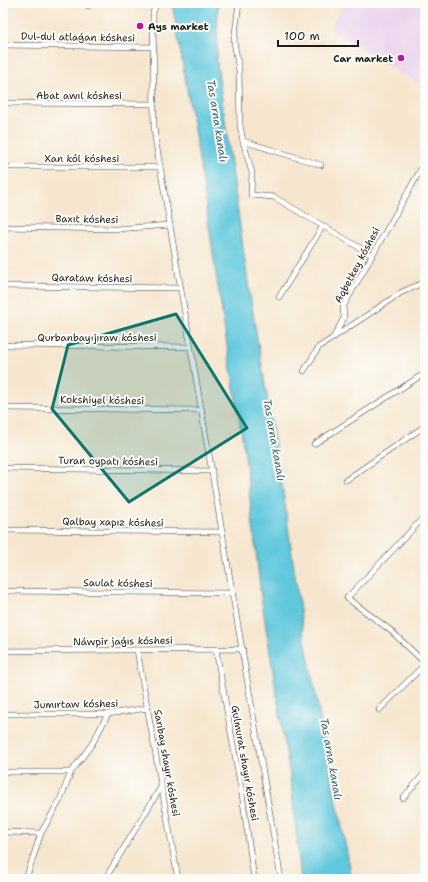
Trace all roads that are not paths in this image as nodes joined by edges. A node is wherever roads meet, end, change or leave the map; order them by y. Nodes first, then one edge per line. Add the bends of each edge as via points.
1 (156, 3) edge
2 (239, 3) edge
3 (3, 45) edge
4 (154, 47) junction
5 (3, 103) edge
6 (154, 104) junction
7 (242, 141) junction
8 (425, 162) edge
9 (321, 165) dead end
10 (3, 166) edge
11 (160, 167) junction
12 (170, 225) junction
13 (323, 226) junction
14 (3, 227) edge
15 (372, 255) junction
16 (425, 282) edge
17 (3, 286) edge
18 (181, 288) junction
19 (279, 297) dead end
20 (333, 338) junction
21 (3, 345) edge
22 (191, 347) junction
23 (304, 371) dead end
24 (425, 373) edge
25 (3, 408) edge
26 (202, 410) junction
27 (425, 426) edge
28 (314, 444) dead end
29 (3, 468) edge
30 (212, 471) junction
31 (346, 480) dead end
32 (425, 516) edge
33 (3, 530) edge
34 (223, 532) junction
35 (3, 591) edge
36 (233, 593) junction
37 (242, 649) junction
38 (137, 650) junction
39 (216, 650) junction
40 (3, 652) edge
41 (425, 663) edge
42 (148, 708) junction
43 (380, 710) dead end
44 (3, 714) edge
45 (108, 714) junction
46 (3, 772) edge
47 (71, 772) junction
48 (425, 773) edge
49 (161, 787) junction
50 (404, 798) dead end
51 (3, 832) edge
52 (41, 833) junction
53 (177, 878) edge
54 (26, 879) edge
55 (105, 879) edge
56 (254, 879) edge
57 (281, 879) edge

1 - 4 street via 153,14
2 - 7 street via 234,41 239,71
3 - 4 street, Dul-dul atlaǵan kóshesi
4 - 6 street
5 - 6 street, Abat awıl kóshesi
6 - 11 street via 154,126
7 - 9 street
7 - 13 street via 252,173 252,195 274,197
8 - 15 street, Aqbetkey kóshesi
10 - 11 street, Xan kól kóshesi
11 - 12 street
12 - 14 street, Baxıt kóshesi via 116,229
12 - 18 street
13 - 15 street
13 - 19 street
15 - 20 street, Aqbetkey kóshesi via 343,307 344,318
16 - 20 street via 402,292
17 - 18 street, Qarataw kóshesi
18 - 22 street
20 - 23 street, Aqbetkey kóshesi via 320,347
21 - 22 street, Qurbanbay jıraw kóshesi
22 - 26 street
24 - 28 street
25 - 26 street, Kokshiyel kóshesi
26 - 30 street
27 - 31 street
29 - 30 street, Turan oypatı kóshesi
30 - 34 street
32 - 41 street via 347,598 384,625
33 - 34 street, Qalbay xapız kóshesi
34 - 36 street
35 - 36 street, Saulat kóshesi
36 - 37 street
37 - 39 street, Náwpir jaǵıs kóshesi
37 - 57 street
38 - 39 street, Náwpir jaǵıs kóshesi
38 - 40 street, Náwpir jaǵıs kóshesi
38 - 42 street, Sarıbay shayır kóshesi
39 - 56 street, Gulmurat shayır kóshesi via 242,794
41 - 43 street
42 - 45 street, Jumırtaw kóshesi
42 - 49 street, Sarıbay shayır kóshesi
44 - 45 street, Jumırtaw kóshesi
45 - 47 street via 92,744
46 - 47 street
47 - 52 street via 60,800
48 - 50 street
49 - 53 street, Sarıbay shayır kóshesi
49 - 55 street
51 - 52 street
52 - 54 street

